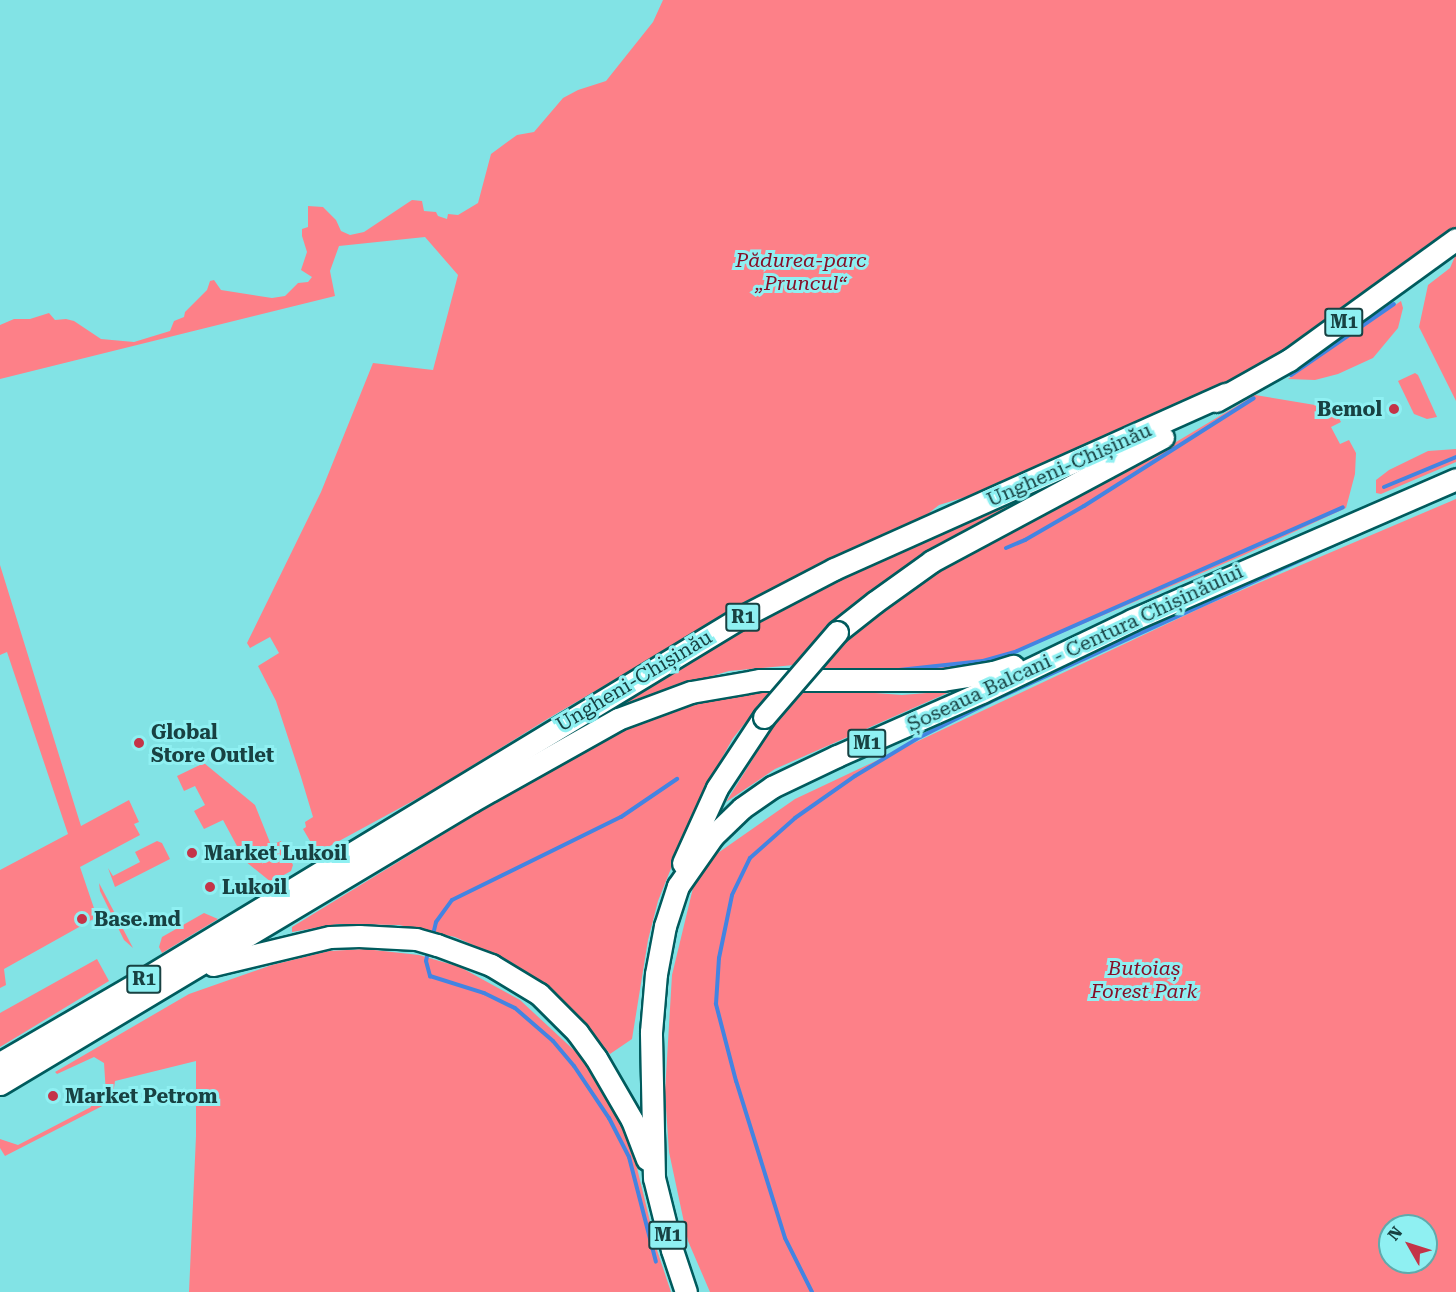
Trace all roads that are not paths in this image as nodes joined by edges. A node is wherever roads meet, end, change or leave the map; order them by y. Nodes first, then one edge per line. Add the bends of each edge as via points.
1 (1456, 239) edge
2 (1226, 394) junction
3 (1456, 478) edge
4 (1088, 643) junction
5 (678, 886) junction
6 (291, 900) junction
7 (195, 970) junction
8 (0, 1063) edge
9 (0, 1084) edge
10 (654, 1178) junction
11 (686, 1292) edge

1 - 2 highway, M1 via 1289,360
2 - 5 highway, M1, bridge via 1158,440 932,561 837,632 764,717 733,760 685,855
2 - 6 highway, Ungheni-Chișinău / R1 via 834,569 738,619
3 - 4 highway, Șoseaua Balcani - Centura Chișinăului / M1
4 - 5 highway, Șoseaua Balcani - Centura Chișinăului / M1 via 772,787 742,808 713,836
4 - 6 highway, Ungheni-Chișinău / R1 via 993,672 943,680 760,680 692,692 580,738
5 - 10 highway, Șoseaua Balcani - Centura Chișinăului / M1 via 656,974 651,1032
6 - 7 highway, R1
6 - 8 highway, R1
7 - 9 highway, R1
7 - 10 highway via 330,936 416,939 491,965 539,994 577,1032 632,1120
10 - 11 highway, Șoseaua Balcani - Centura Chișinăului / M1

